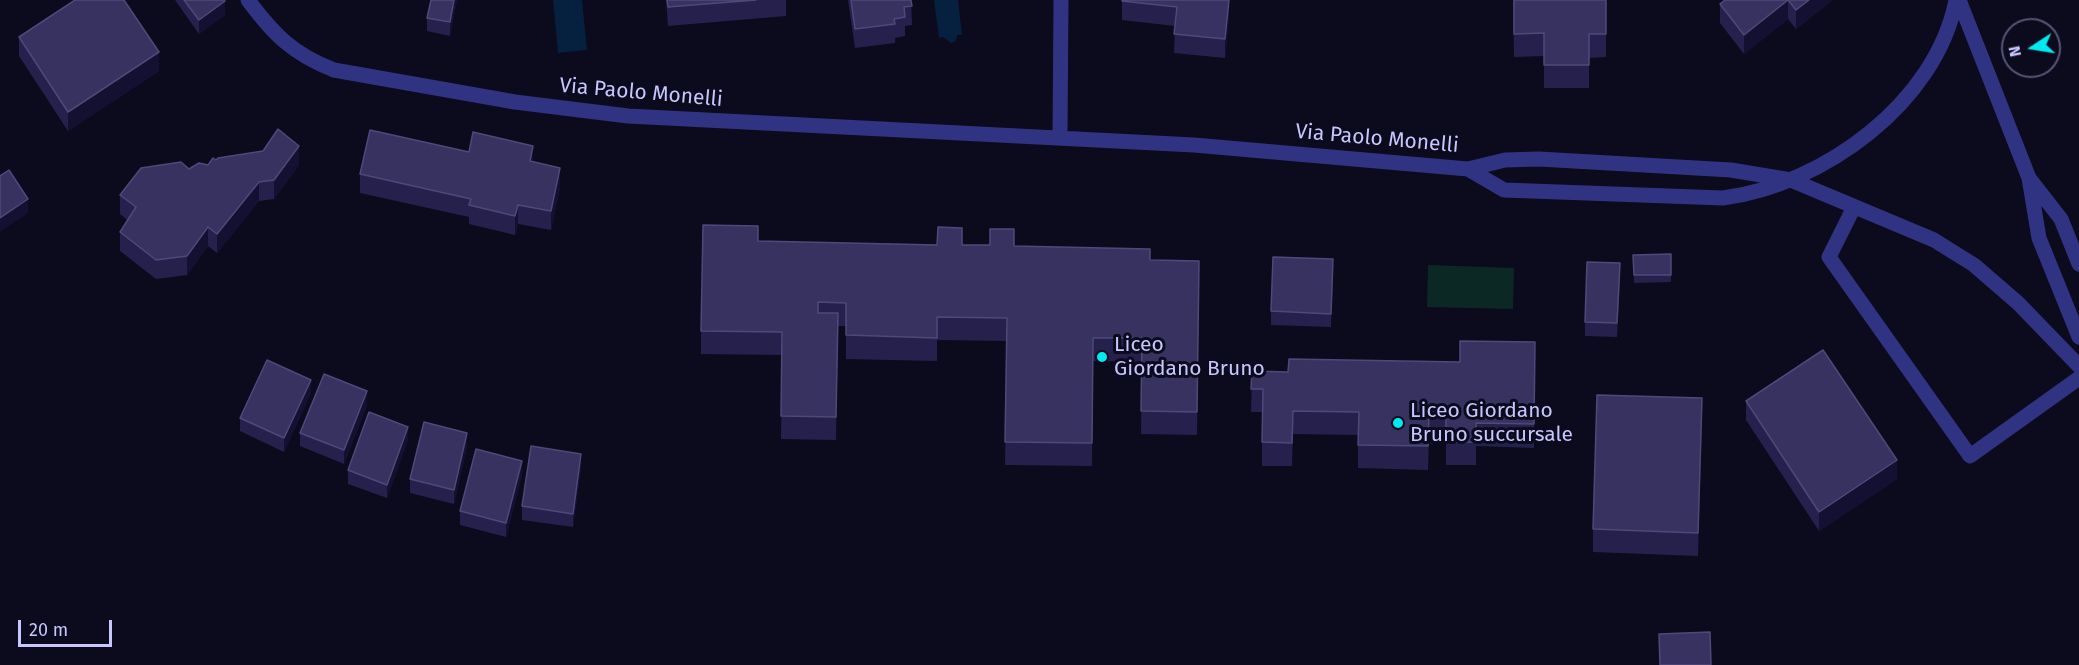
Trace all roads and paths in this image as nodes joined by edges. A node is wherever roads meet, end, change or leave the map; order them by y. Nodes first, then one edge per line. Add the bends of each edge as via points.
1 (248, 0) edge
2 (1061, 0) edge
3 (1958, 0) edge
4 (1060, 138) junction
5 (1468, 169) junction
6 (2029, 178) junction
7 (1791, 180) junction
8 (1854, 207) junction
9 (2079, 264) edge
10 (2079, 337) edge
11 (2079, 366) edge
12 (2079, 378) edge

1 - 4 street, Via Paolo Monelli via 281,40 309,60 334,70 396,82 628,116
2 - 4 street
3 - 6 street
3 - 7 street, Via Paolo Monelli via 1946,38 1896,107 1845,151
4 - 5 street, Via Paolo Monelli
5 - 7 street via 1505,160 1539,159 1731,170
5 - 7 street, Via Paolo Monelli via 1504,190 1723,198 1750,195
6 - 9 street via 2061,219
6 - 10 street via 2039,238
7 - 8 street
8 - 11 street via 1934,240 1974,265 2018,303
8 - 12 street via 1829,257 1970,456

